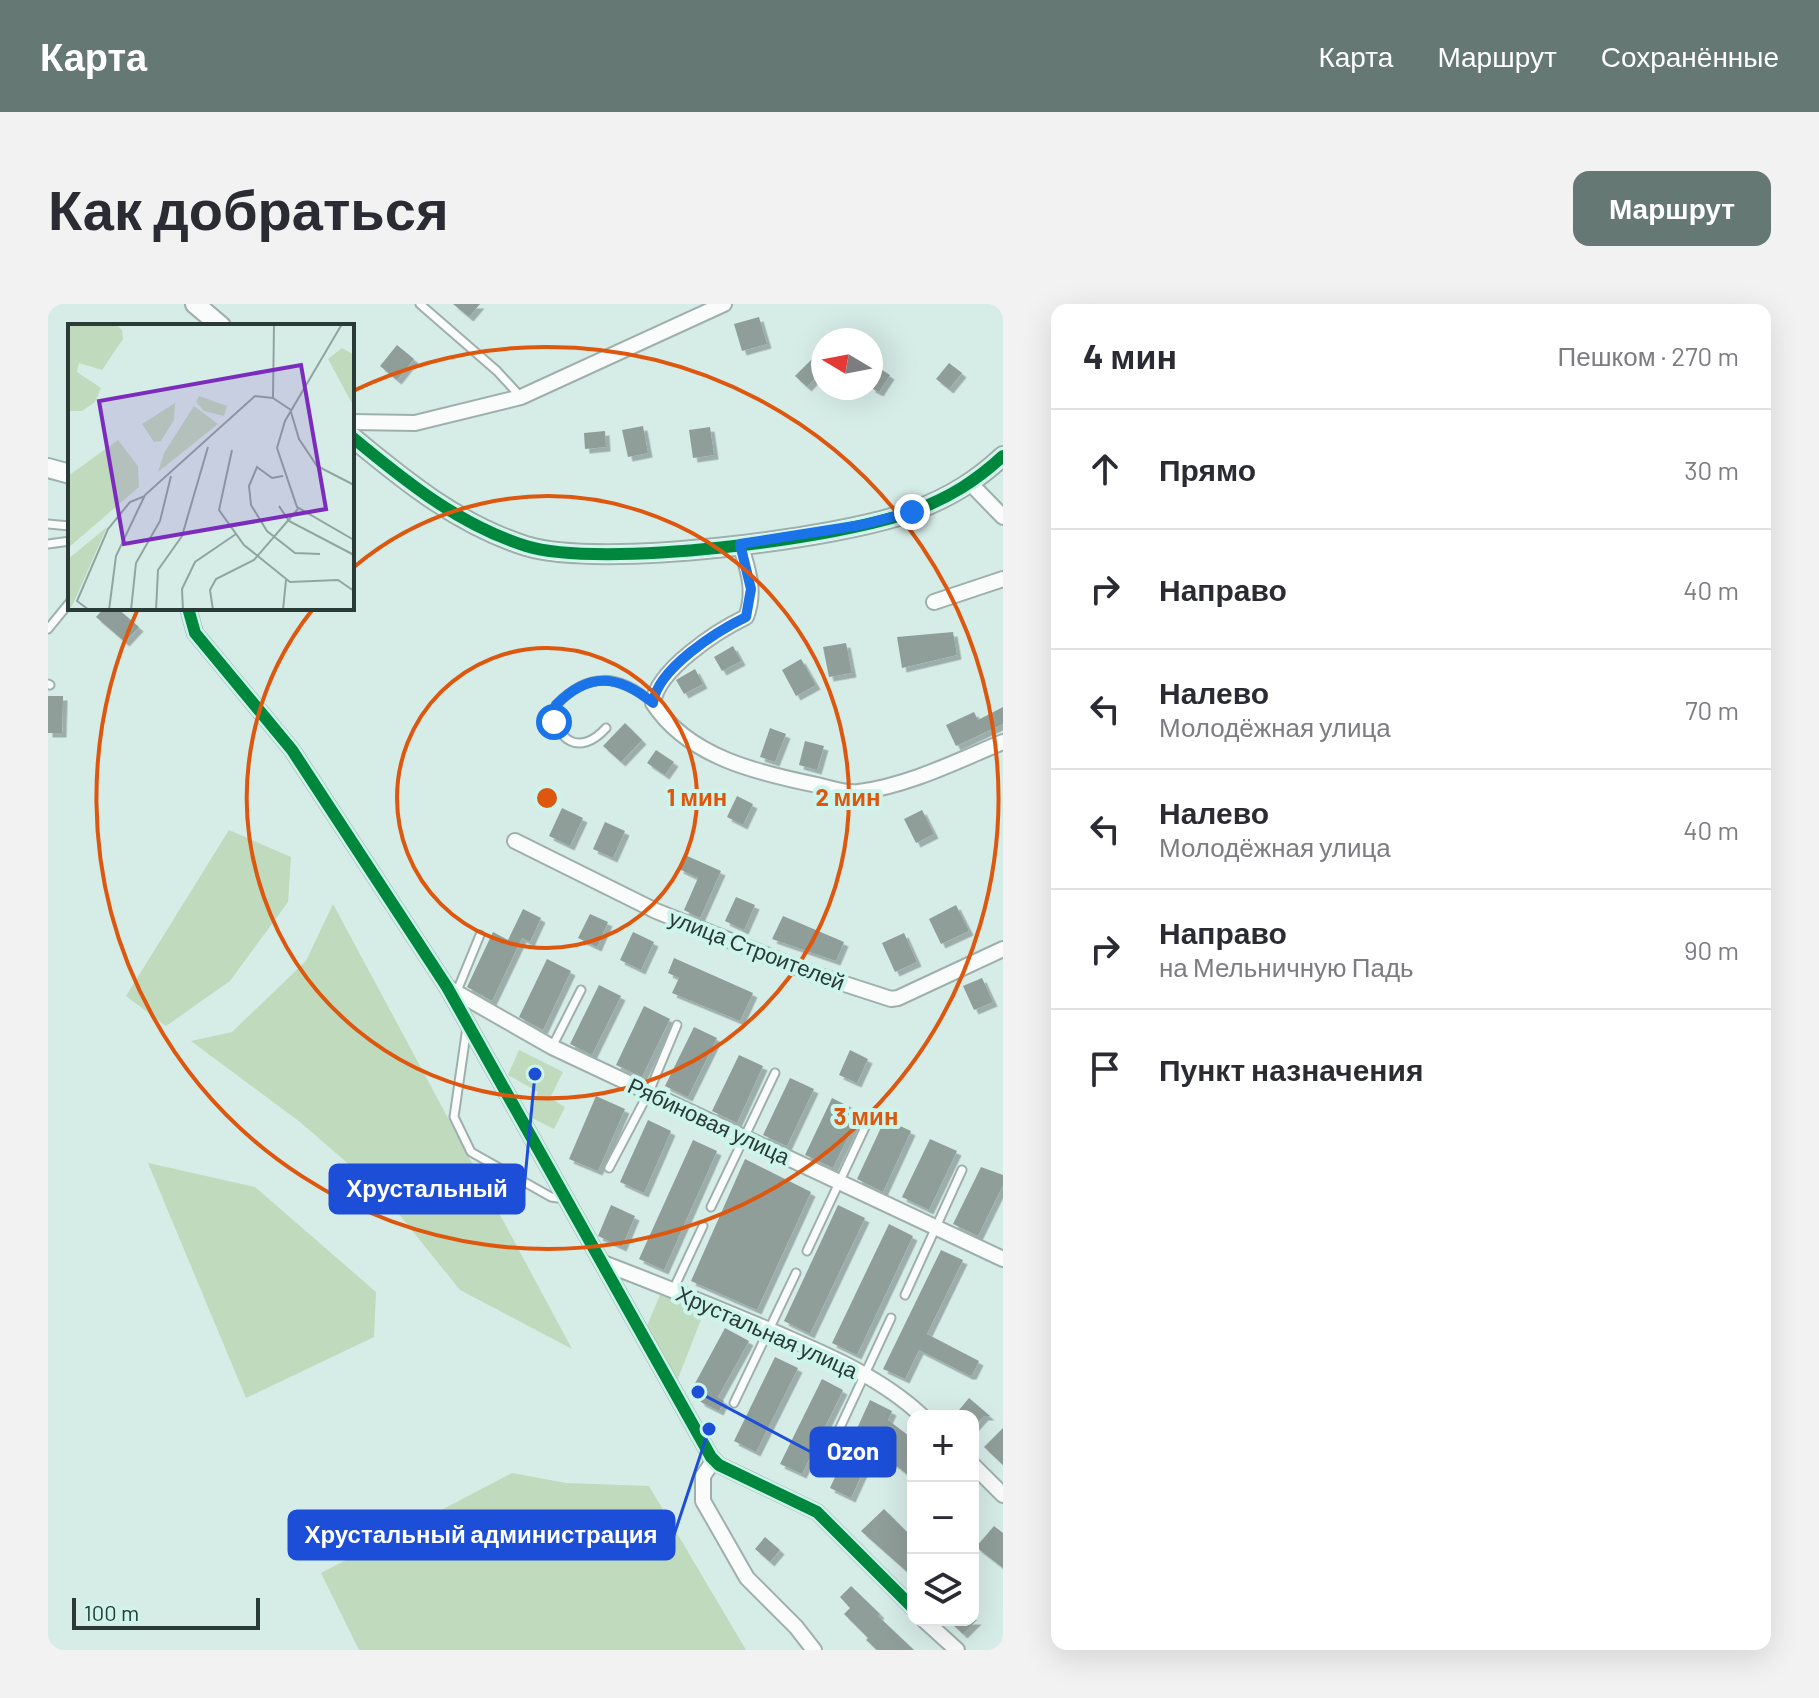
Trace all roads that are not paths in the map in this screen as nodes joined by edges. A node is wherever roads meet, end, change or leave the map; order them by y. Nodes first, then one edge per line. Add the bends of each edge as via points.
1 (195, 304) edge
2 (420, 304) edge
3 (724, 304) edge
4 (219, 324) edge
5 (521, 397) junction
6 (354, 422) edge
7 (354, 438) edge
8 (1003, 456) edge
9 (48, 468) edge
10 (68, 473) edge
11 (971, 484) junction
12 (1003, 517) edge
13 (48, 524) edge
14 (68, 526) edge
15 (68, 541) edge
16 (48, 544) edge
17 (740, 544) junction
18 (1003, 579) edge
19 (934, 602) dead end
20 (68, 604) edge
21 (189, 610) edge
22 (48, 629) edge
23 (653, 703) junction
24 (606, 728) dead end
25 (1003, 742) edge
26 (515, 841) dead end
27 (480, 935) dead end
28 (1003, 949) edge
29 (452, 989) junction
30 (581, 990) dead end
31 (468, 1024) junction
32 (677, 1025) dead end
33 (552, 1047) junction
34 (775, 1073) dead end
35 (649, 1092) junction
36 (868, 1121) dead end
37 (743, 1138) junction
38 (609, 1168) dead end
39 (962, 1170) dead end
40 (840, 1182) junction
41 (567, 1199) junction
42 (711, 1207) dead end
43 (936, 1225) junction
44 (703, 1226) dead end
45 (807, 1251) dead end
46 (1003, 1259) edge
47 (603, 1263) junction
48 (796, 1273) dead end
49 (673, 1290) junction
50 (905, 1295) dead end
51 (891, 1318) dead end
52 (770, 1330) junction
53 (864, 1375) junction
54 (734, 1403) dead end
55 (914, 1410) edge
56 (830, 1449) dead end
57 (714, 1460) junction
58 (979, 1471) edge
59 (1003, 1495) edge
60 (907, 1602) edge
61 (931, 1626) edge
62 (814, 1650) edge
63 (957, 1650) edge

1 - 4 street
2 - 5 lane
3 - 5 street
5 - 6 street via 415,423
7 - 17 street via 459,516 527,546 597,554
8 - 11 street
9 - 10 street
11 - 12 street
11 - 17 street via 912,512
13 - 14 lane
15 - 16 lane
17 - 23 street via 751,589 746,617 709,635 654,689
18 - 19 street
20 - 22 lane
21 - 29 street via 195,633 292,750
23 - 24 lane via 637,689 615,681 586,681 556,705 554,722 563,737 580,744 594,741
23 - 25 street via 672,725 709,752 768,775 855,793 895,785
26 - 28 street, улица Строителей via 656,911 891,999
27 - 29 lane
29 - 31 street
29 - 33 street, Рябиновая улица
30 - 33 lane
31 - 41 street
31 - 41 lane via 454,1117 471,1152 551,1197
32 - 35 lane
33 - 35 street, Рябиновая улица
34 - 37 lane
35 - 37 street, Рябиновая улица
35 - 38 lane
36 - 40 lane
37 - 40 street, Рябиновая улица
37 - 42 lane
39 - 43 lane
40 - 43 street, Рябиновая улица
40 - 45 lane
41 - 47 street
43 - 46 street, Рябиновая улица
43 - 50 lane
44 - 49 lane
47 - 49 street, Хрустальная улица
47 - 57 street
48 - 52 lane
49 - 52 street, Хрустальная улица
51 - 53 lane
52 - 53 street, Хрустальная улица
52 - 54 lane
53 - 55 street, Хрустальная улица
53 - 56 lane
57 - 60 street via 817,1512
57 - 62 street via 703,1476 703,1501 747,1578
58 - 59 street
61 - 63 street

